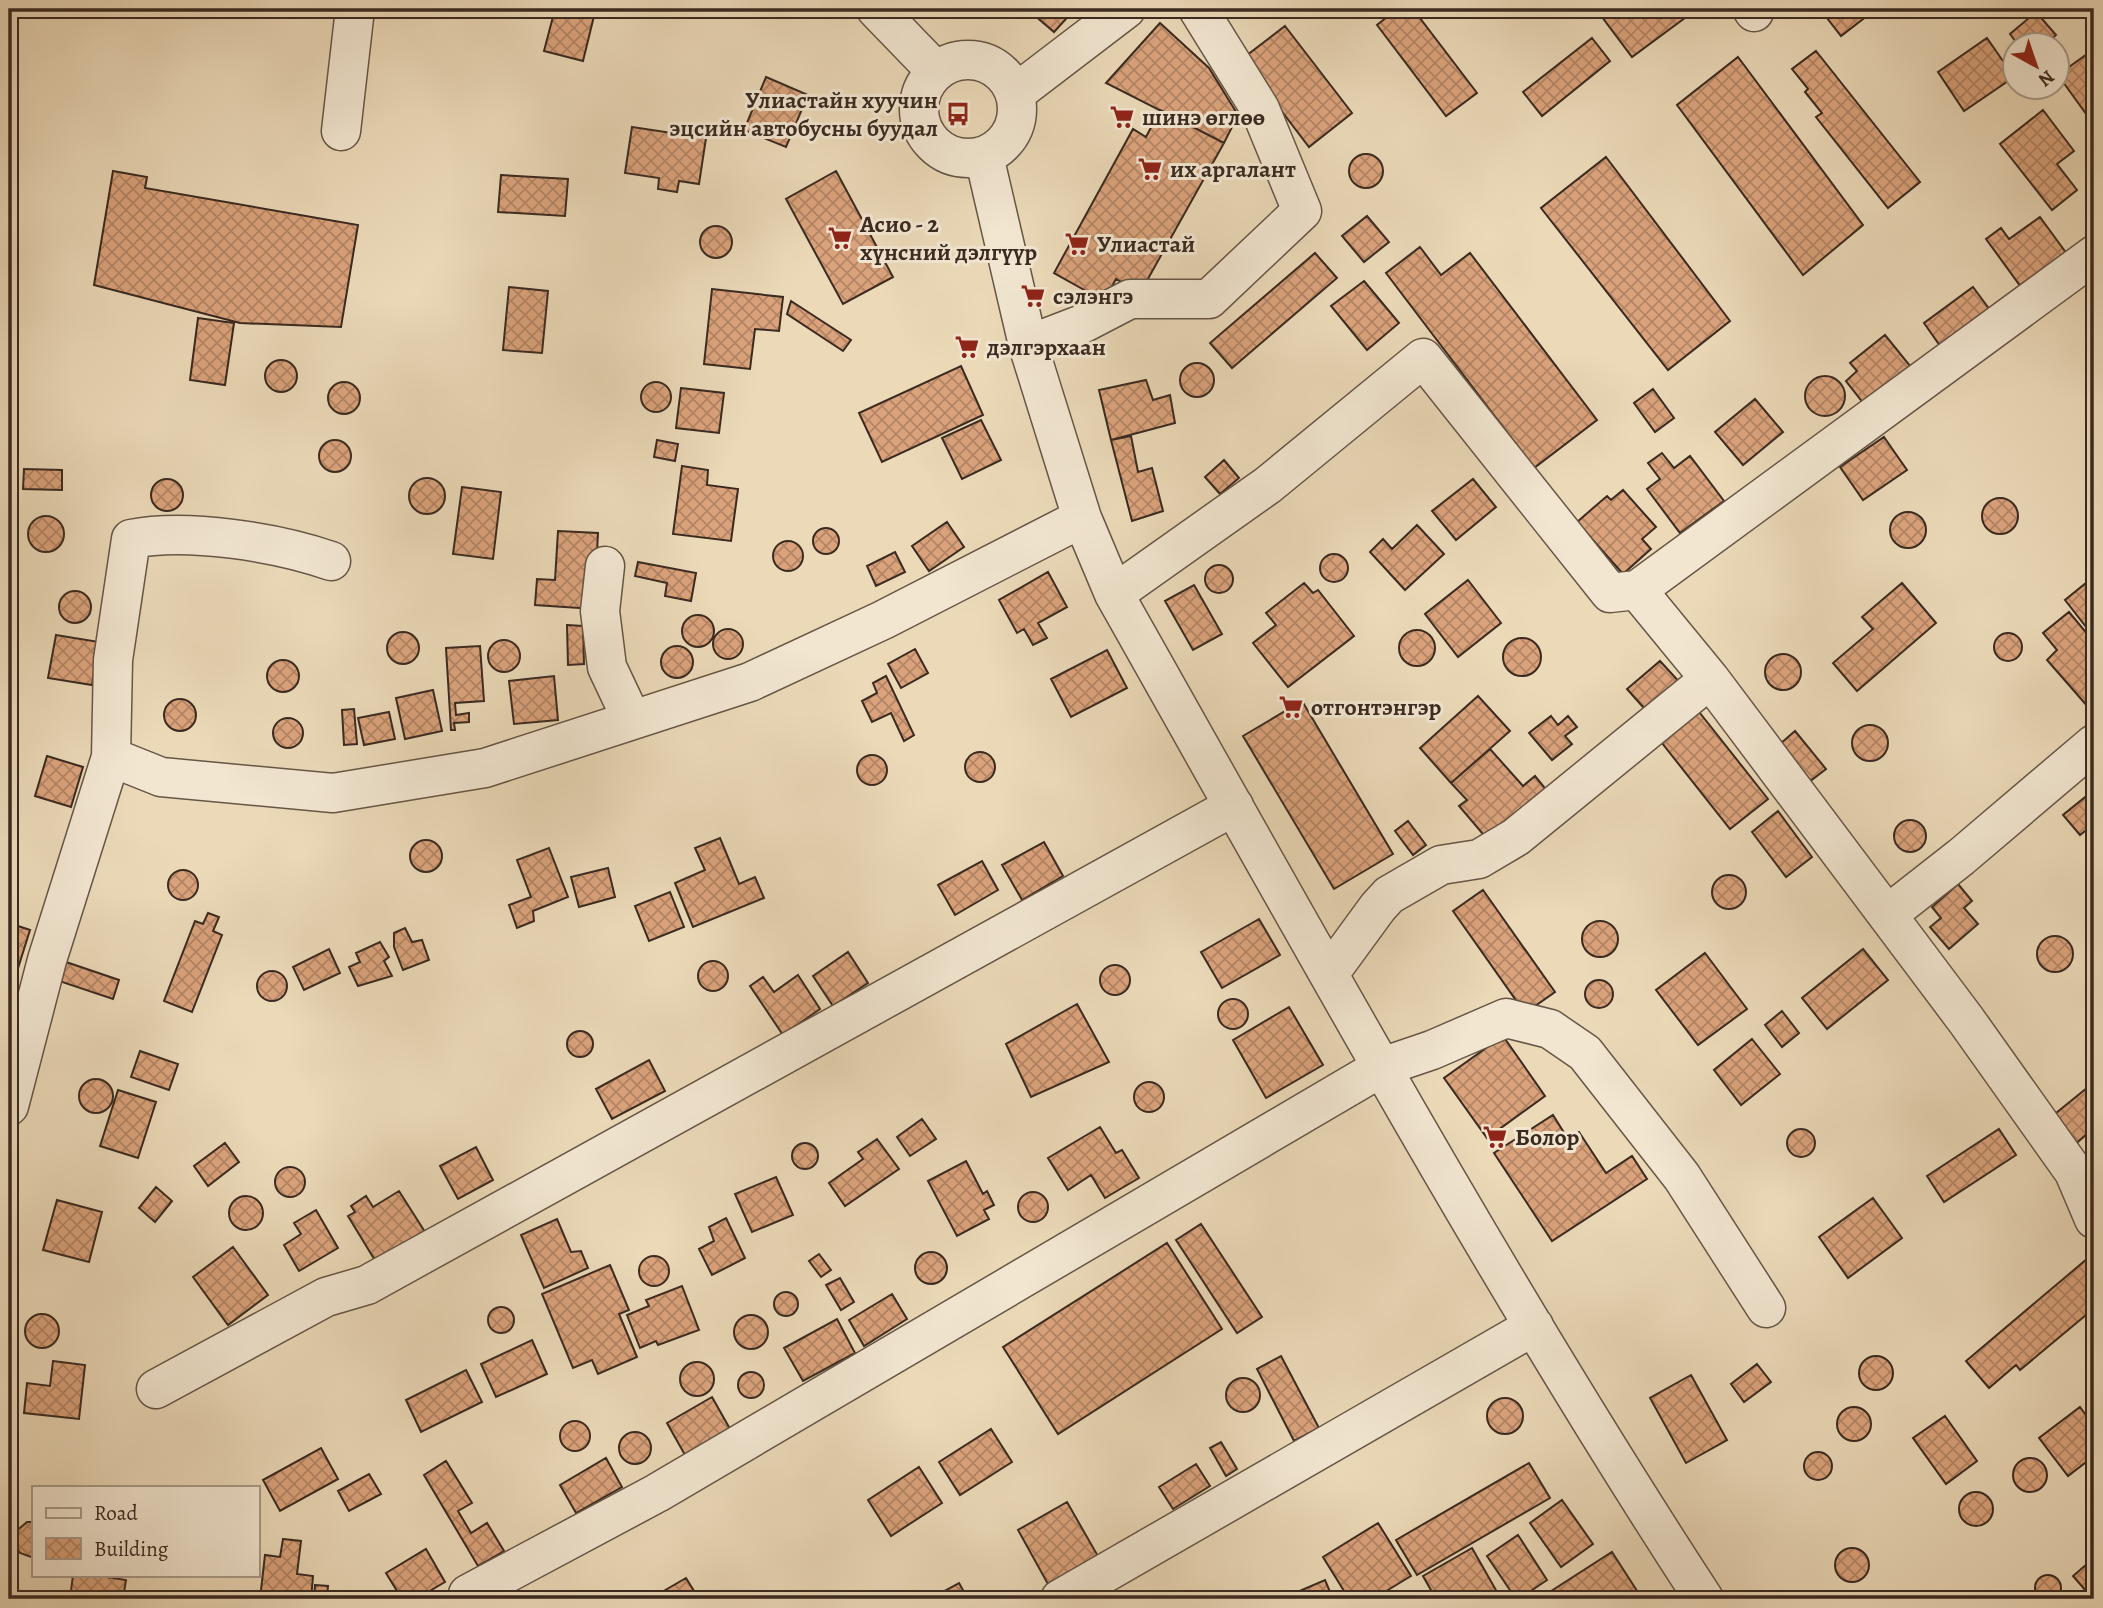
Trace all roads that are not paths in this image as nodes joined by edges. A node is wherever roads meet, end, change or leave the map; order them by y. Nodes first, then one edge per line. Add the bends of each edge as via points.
1 (355, 9) edge
2 (876, 9) edge
3 (1126, 9) edge
4 (1198, 9) edge
5 (936, 71) junction
6 (1016, 93) junction
7 (341, 131) dead end
8 (984, 156) junction
9 (2094, 255) edge
10 (1028, 345) junction
11 (1082, 518) junction
12 (331, 561) dead end
13 (605, 566) dead end
14 (1637, 590) junction
15 (1114, 594) junction
16 (1710, 679) junction
17 (632, 720) junction
18 (2094, 744) edge
19 (111, 757) junction
20 (1234, 806) junction
21 (1887, 915) junction
22 (1329, 974) junction
23 (1382, 1067) junction
24 (9, 1106) edge
25 (2084, 1164) edge
26 (2094, 1219) edge
27 (1766, 1308) dead end
28 (1534, 1326) junction
29 (156, 1389) dead end
30 (468, 1594) dead end
31 (1693, 1596) edge
32 (1060, 1599) edge

1 - 7 street
2 - 5 street
3 - 6 street
4 - 10 street via 1260,109 1302,211 1209,299 1130,299
5 - 6 street via 953,61 991,64 1006,76
5 - 8 street via 918,105 930,141 946,153
6 - 8 street via 1013,131 1001,146
8 - 10 street
9 - 14 street
10 - 11 street
11 - 15 street
11 - 17 street via 750,682
12 - 19 street via 306,552 207,536 131,539 113,660
13 - 17 street via 600,611 607,667
14 - 15 street via 1610,593 1423,358 1268,485
14 - 16 street
15 - 20 street
16 - 21 street
16 - 22 street via 1516,837 1479,859 1441,865 1390,895
17 - 19 street via 485,768 333,793 161,777
18 - 21 street
19 - 24 street via 47,960
20 - 22 street
20 - 29 street via 367,1285 326,1297
21 - 25 street
22 - 23 street
23 - 27 street via 1506,1018 1550,1029 1585,1053 1682,1177
23 - 28 street
23 - 30 street via 656,1493
25 - 26 street
28 - 31 street
28 - 32 street

